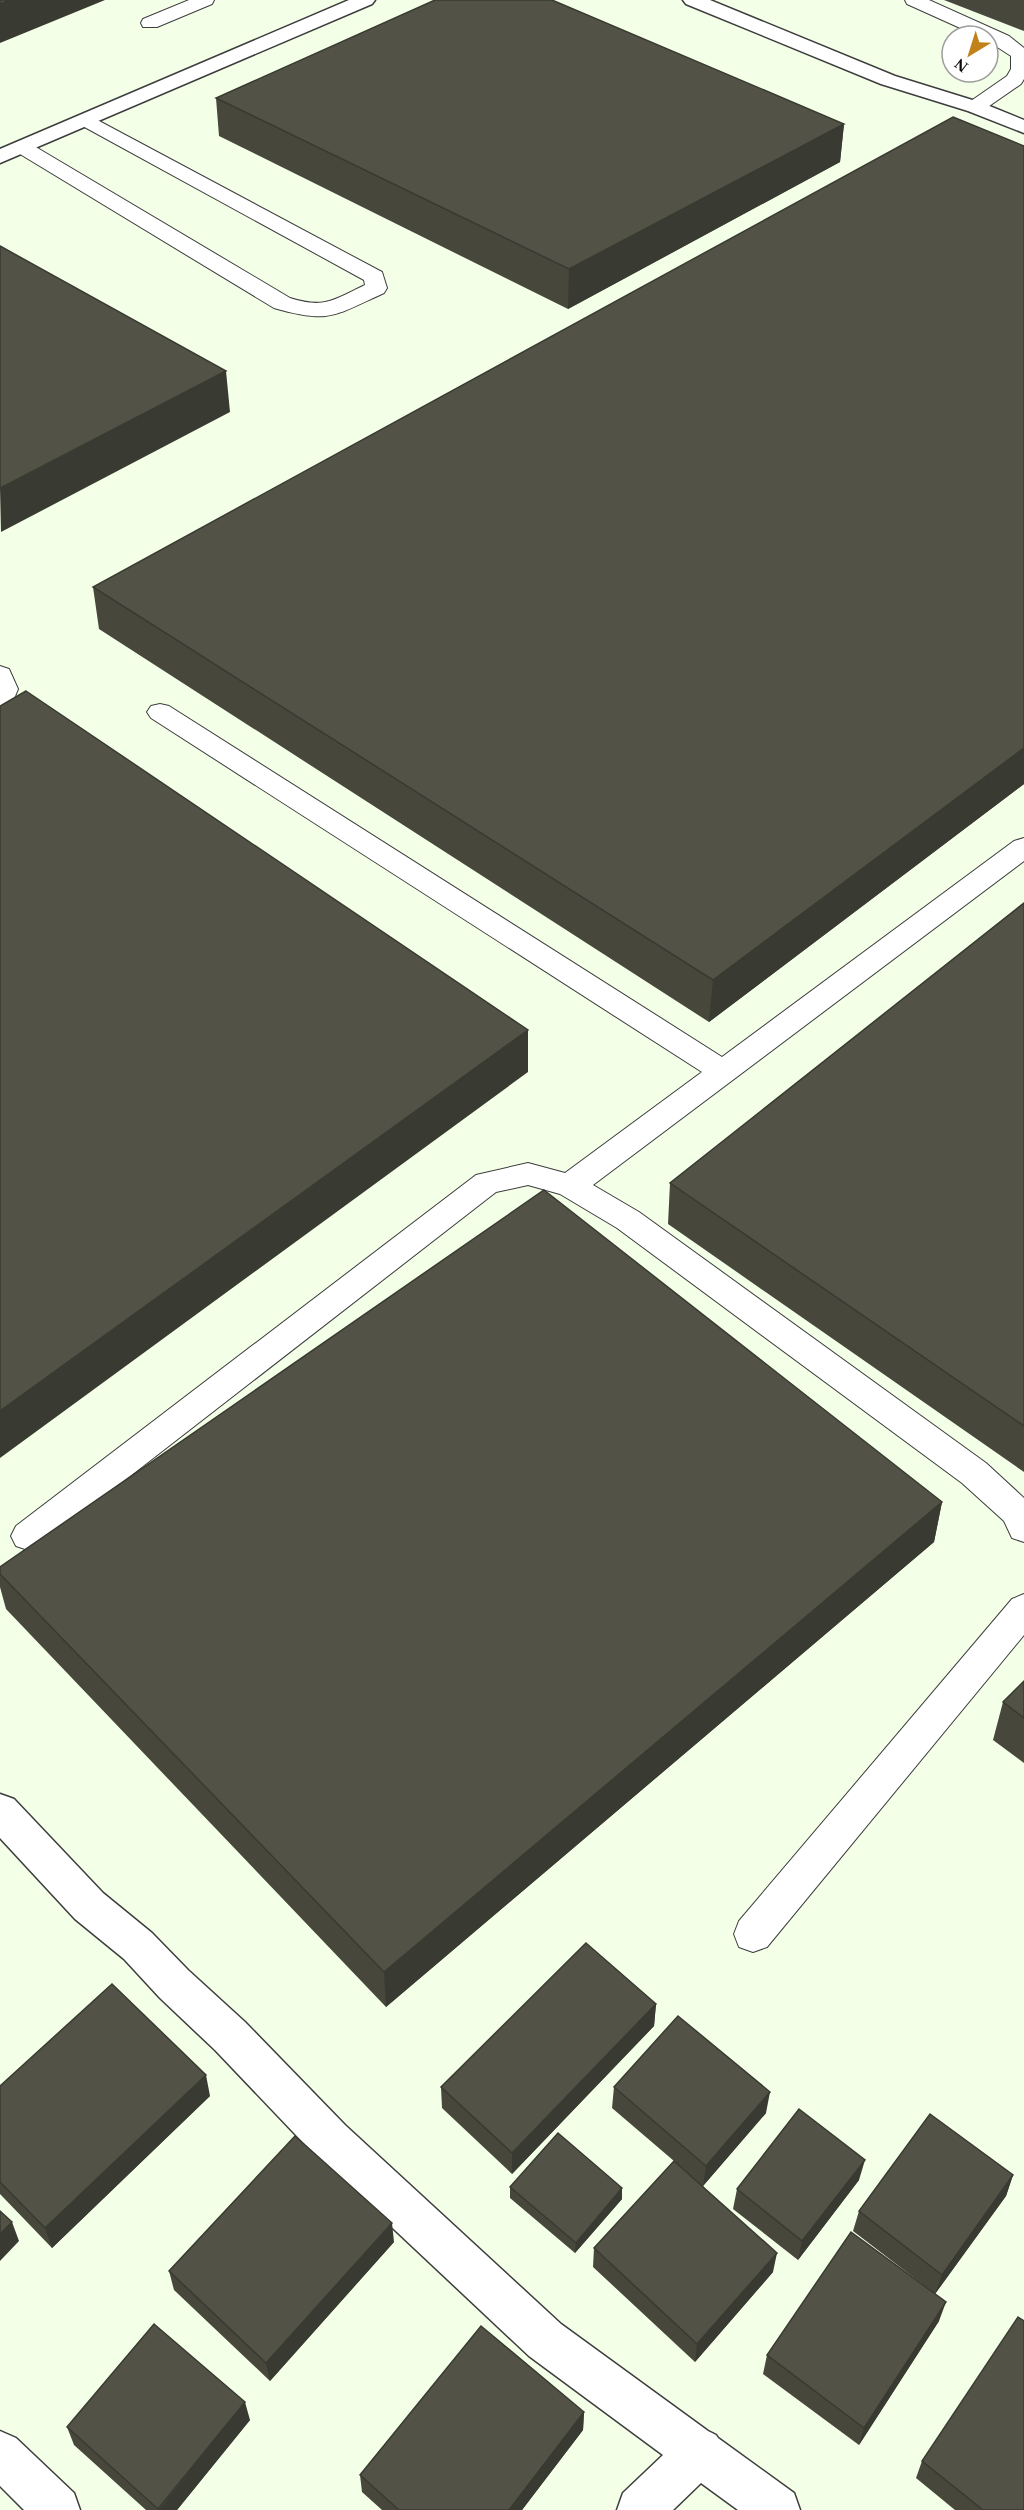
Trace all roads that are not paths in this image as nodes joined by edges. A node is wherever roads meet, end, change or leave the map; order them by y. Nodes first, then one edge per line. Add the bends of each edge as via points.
1 (205, 0) edge
2 (365, 0) edge
3 (693, 0) edge
4 (914, 0) edge
5 (150, 23) dead end
6 (975, 107) junction
7 (86, 120) junction
8 (1024, 127) edge
9 (22, 147) junction
10 (0, 157) edge
11 (0, 674) edge
12 (0, 705) edge
13 (160, 712) dead end
14 (1024, 846) edge
15 (722, 1071) junction
16 (570, 1186) junction
17 (1024, 1528) edge
18 (28, 1536) dead end
19 (1024, 1610) edge
20 (0, 1811) edge
21 (753, 1934) dead end
22 (700, 2451) junction
23 (0, 2454) edge
24 (57, 2510) edge
25 (640, 2510) edge
26 (777, 2510) edge

1 - 5 lane
2 - 7 street
3 - 6 street via 888,80
4 - 6 lane via 1002,40 1020,54 1022,69 1014,80
6 - 8 street
7 - 9 street
7 - 9 lane via 374,277 376,288 326,311 309,311 282,303
9 - 10 street
11 - 12 lane via 5,689
13 - 15 lane
14 - 15 lane
15 - 16 lane
16 - 17 lane via 628,1220 974,1473 1017,1512
16 - 18 lane via 528,1174 487,1183
19 - 21 lane
20 - 22 street via 89,1906 138,1946 330,2140 537,2332
22 - 25 street
22 - 26 street
23 - 24 street

